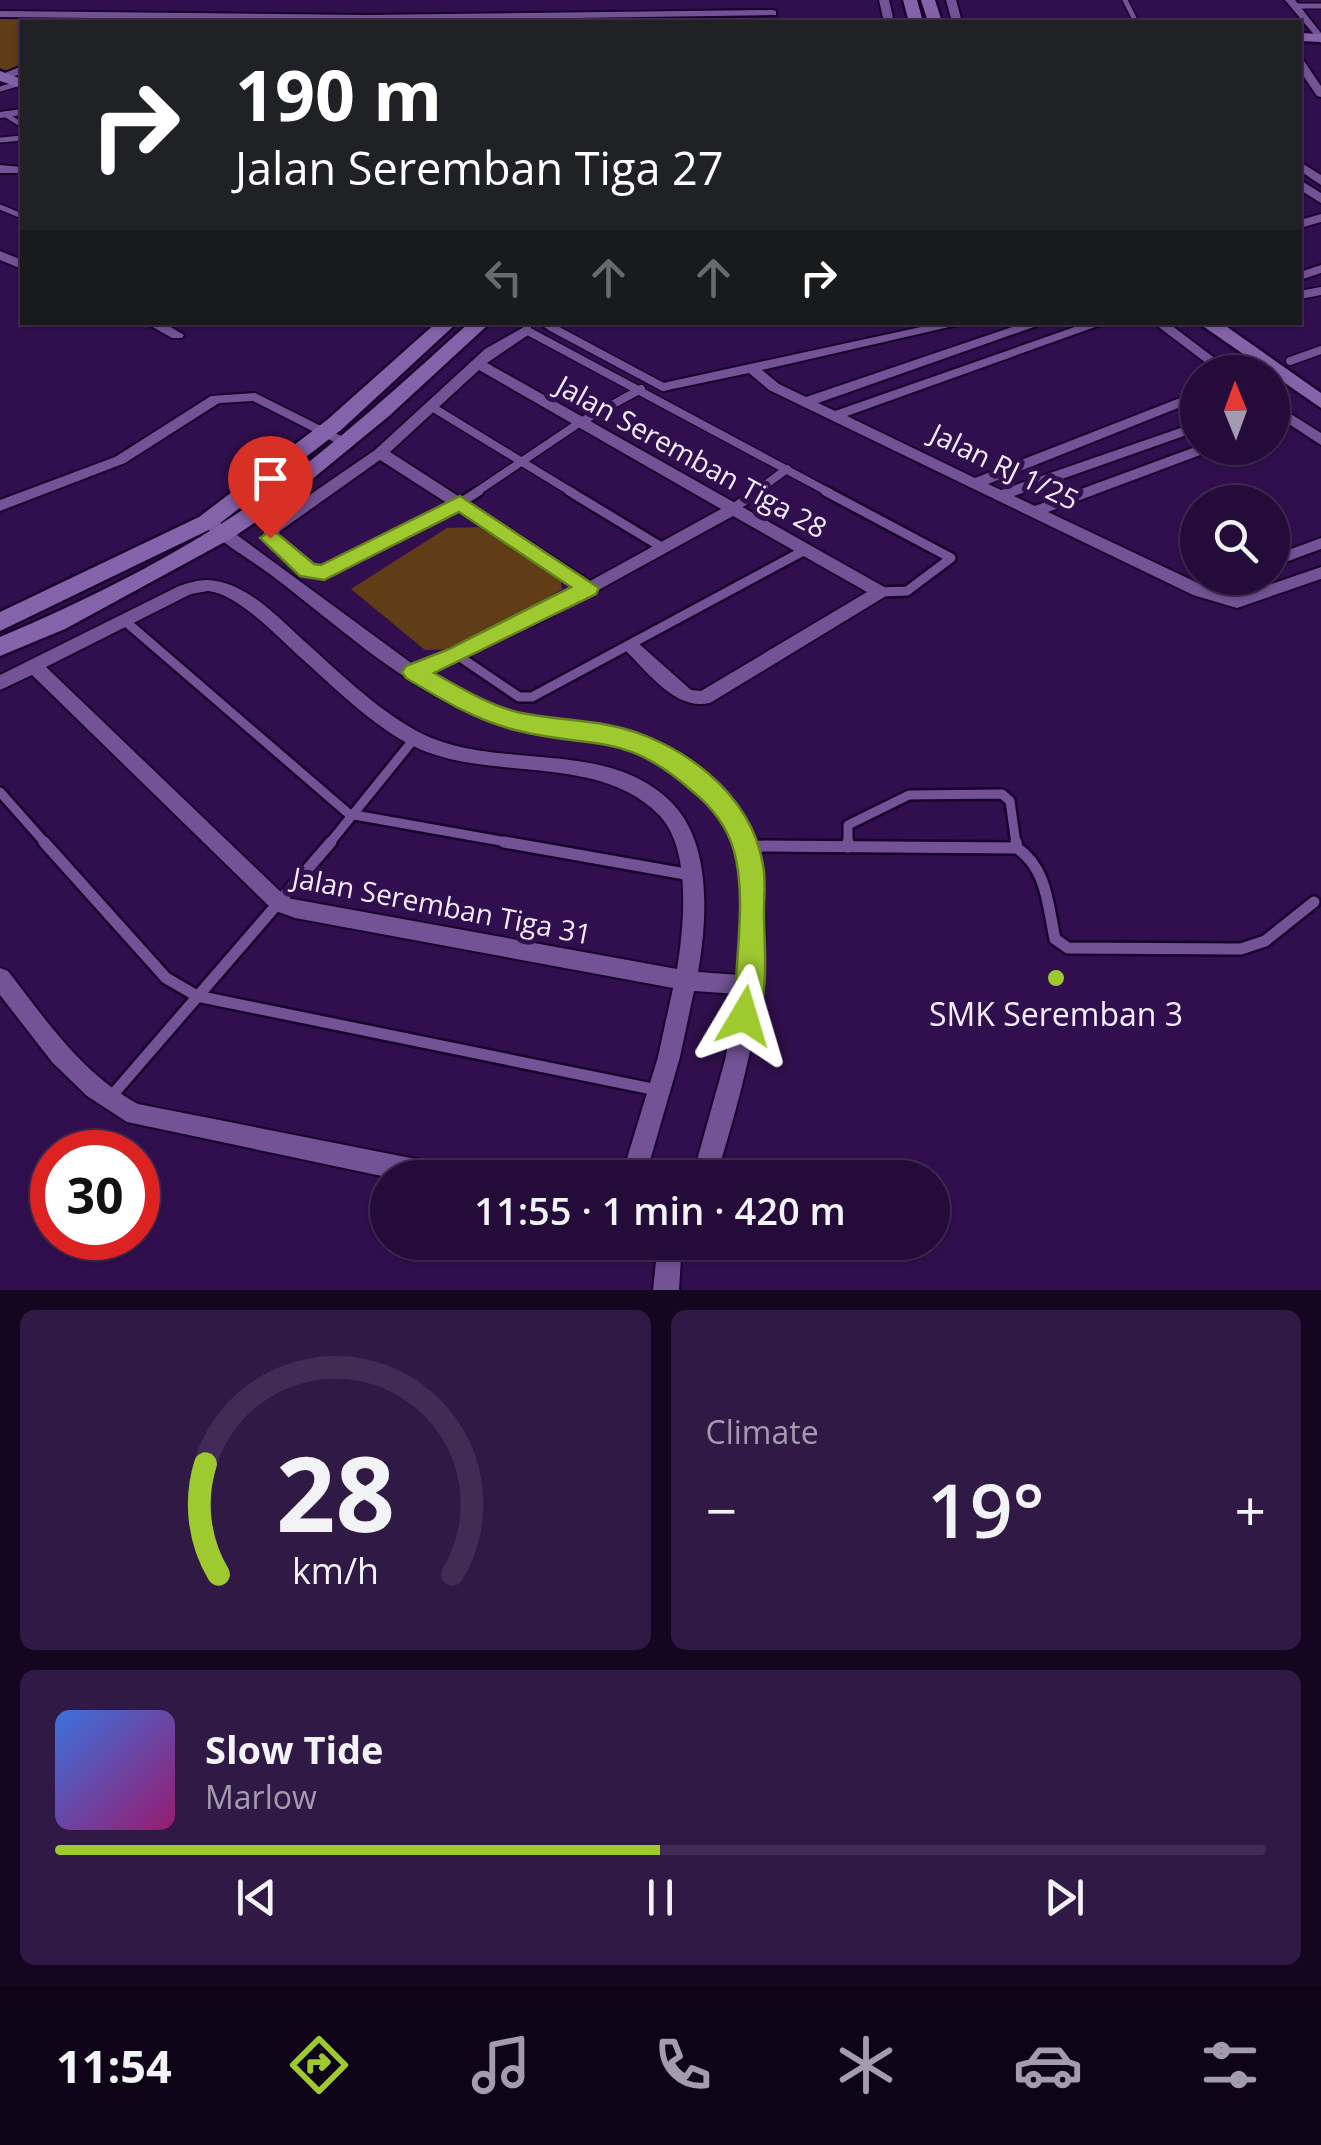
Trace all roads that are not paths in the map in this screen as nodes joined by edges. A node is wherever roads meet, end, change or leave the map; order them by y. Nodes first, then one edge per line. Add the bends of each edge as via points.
1 (772, 0) edge
2 (1292, 3) edge
3 (1321, 6) edge
4 (0, 14) edge
5 (138, 16) junction
6 (668, 18) edge
7 (773, 18) edge
8 (558, 19) edge
9 (129, 20) edge
10 (258, 20) edge
11 (364, 20) edge
12 (416, 20) edge
13 (474, 20) edge
14 (1314, 35) edge
15 (1302, 66) edge
16 (1321, 94) edge
17 (156, 325) edge
18 (446, 325) edge
19 (478, 325) edge
20 (553, 325) edge
21 (953, 325) edge
22 (986, 325) edge
23 (1034, 325) edge
24 (1094, 325) edge
25 (1162, 325) edge
26 (1210, 325) edge
27 (1238, 325) edge
28 (526, 330) joint
29 (177, 335) dead end
30 (1001, 337) junction
31 (1321, 350) edge
32 (1203, 355) edge
33 (1283, 355) edge
34 (1290, 360) joint
35 (479, 364) junction
36 (754, 370) junction
37 (1321, 382) edge
38 (663, 388) joint
39 (641, 389) junction
40 (806, 402) junction
41 (1180, 402) edge
42 (1321, 402) edge
43 (432, 407) junction
44 (836, 416) junction
45 (580, 423) junction
46 (1290, 425) edge
47 (1180, 432) edge
48 (334, 437) junction
49 (1321, 440) edge
50 (380, 453) junction
51 (1180, 458) edge
52 (520, 461) junction
53 (787, 469) junction
54 (976, 483) junction
55 (1002, 495) junction
56 (460, 503) junction
57 (0, 506) edge
58 (731, 510) junction
59 (1036, 511) junction
60 (216, 528) junction
61 (1321, 543) edge
62 (663, 548) junction
63 (807, 548) junction
64 (1290, 555) edge
65 (1321, 573) edge
66 (1180, 582) edge
67 (1290, 584) edge
68 (588, 588) junction
69 (880, 592) junction
70 (1213, 595) edge
71 (1257, 595) edge
72 (125, 621) junction
73 (0, 622) edge
74 (631, 646) junction
75 (0, 647) edge
76 (457, 655) junction
77 (36, 668) junction
78 (414, 672) junction
79 (0, 684) edge
80 (414, 739) junction
81 (0, 792) edge
82 (350, 814) junction
83 (746, 846) junction
84 (848, 847) junction
85 (1017, 848) junction
86 (691, 875) junction
87 (1314, 902) dead end
88 (280, 904) junction
89 (0, 978) edge
90 (684, 980) junction
91 (750, 986) junction
92 (197, 996) junction
93 (660, 1090) junction
94 (106, 1102) junction
95 (639, 1160) edge
96 (710, 1160) edge
97 (370, 1162) edge
98 (668, 1260) edge
99 (666, 1290) edge

1 - 7 street
2 - 3 lane
2 - 14 street
4 - 5 street
5 - 9 street
5 - 10 street
6 - 7 street
6 - 8 street
8 - 13 street
10 - 11 street
11 - 12 street
12 - 13 street
15 - 16 street
17 - 29 street
18 - 48 main road
19 - 48 main road
20 - 38 lane via 554,332
21 - 36 street
22 - 30 street
23 - 30 street
24 - 44 street
25 - 32 street
26 - 42 main road
27 - 33 main road
28 - 35 street
28 - 39 lane
30 - 40 street
31 - 34 lane
34 - 37 main road
35 - 43 street
35 - 45 street, Jalan Seremban Tiga 28
36 - 38 street
36 - 40 street, Jalan RJ 1/25
39 - 45 lane
39 - 53 lane
40 - 44 street, Jalan RJ 1/25
41 - 54 street
43 - 50 street
43 - 52 lane
44 - 54 street, Jalan RJ 1/25
45 - 52 lane
45 - 58 street, Jalan Seremban Tiga 28
46 - 49 street
47 - 55 street
48 - 57 street via 256,397 216,399 120,460
48 - 60 main road
50 - 56 street
50 - 56 street via 270,538 318,574
51 - 59 street
52 - 56 lane
52 - 62 lane
53 - 58 lane
53 - 69 lane via 951,558 907,591
54 - 55 street, Jalan RJ 1/25
55 - 59 street, Jalan RJ 1/25
56 - 68 street
58 - 62 street
58 - 63 street, Jalan Seremban Tiga 28
59 - 66 street, Jalan RJ 1/25
60 - 73 main road
60 - 75 main road via 56,623
60 - 78 street
61 - 64 street
62 - 68 street
63 - 69 street, Jalan Seremban Tiga 28
63 - 74 lane
65 - 67 street, Jalan RJ 1/25
68 - 76 street
69 - 74 street via 704,698 694,699
70 - 71 street, Jalan RJ 1/25 via 1237,602
72 - 77 street
72 - 80 street via 184,590 222,588
72 - 82 lane
74 - 76 lane via 525,698
76 - 78 street
77 - 79 street
77 - 88 street, Jalan Seremban Tiga 31
78 - 83 street via 475,707 518,722 644,744 722,801
80 - 82 lane
80 - 86 street via 462,756 573,768 638,786 676,824
81 - 92 lane via 166,978
82 - 86 lane
82 - 88 lane
83 - 84 lane
83 - 91 street via 753,890
84 - 85 lane
84 - 85 lane via 848,825 898,798 1002,794 1010,801
85 - 87 lane via 1037,864 1055,938 1068,948 1240,948 1266,941
86 - 90 street
88 - 90 street, Jalan Seremban Tiga 31
88 - 92 lane
89 - 94 street
90 - 91 street, Jalan Seremban Tiga 31
90 - 93 street
91 - 96 street
92 - 93 lane
92 - 94 lane
93 - 95 street
94 - 97 street via 135,1114
98 - 99 street

